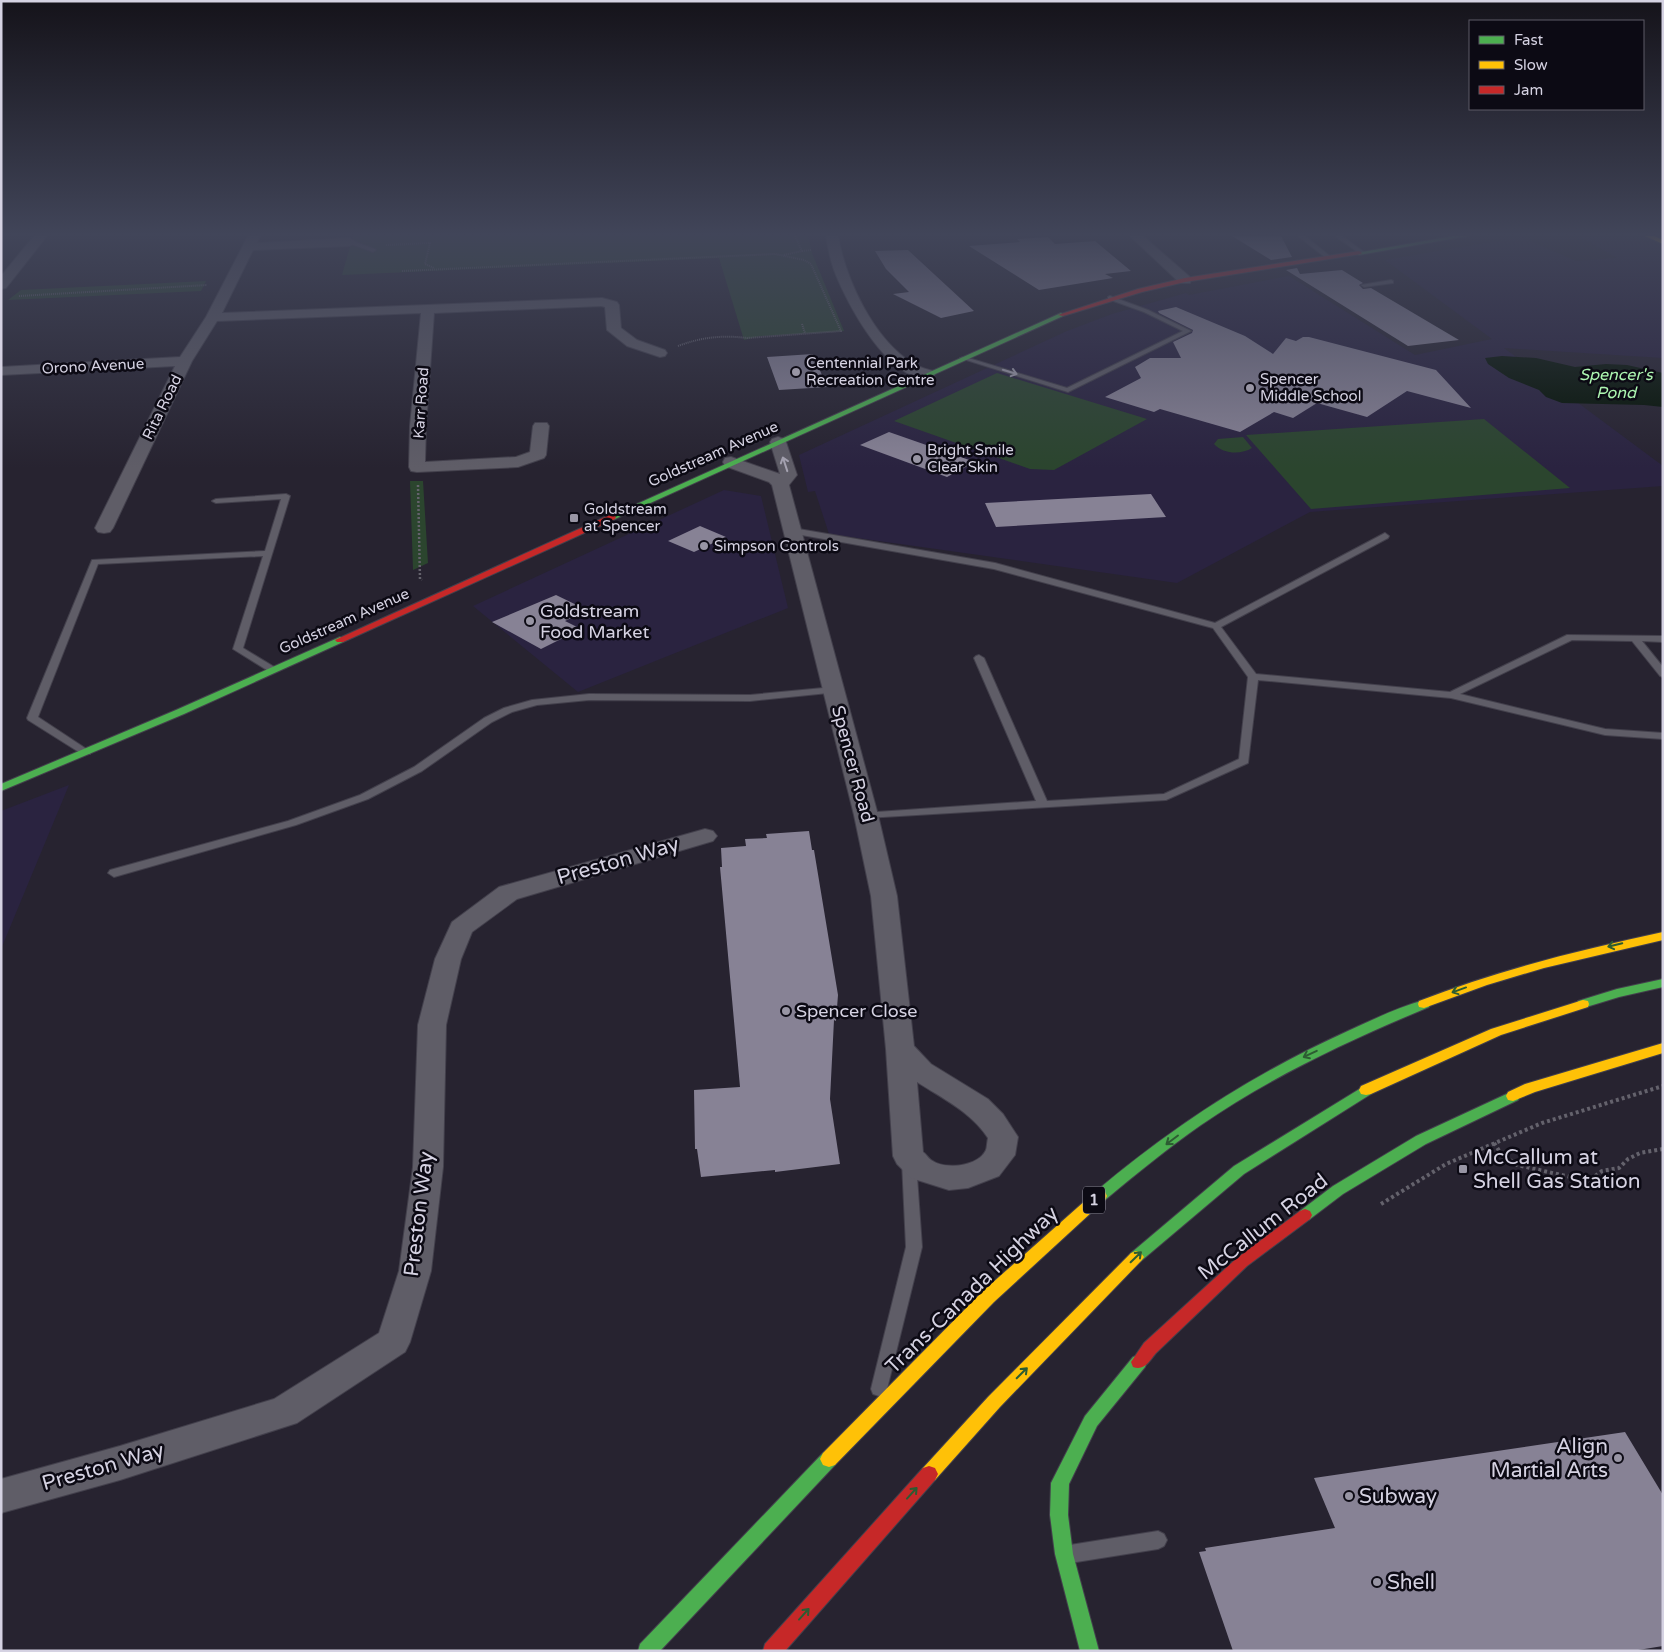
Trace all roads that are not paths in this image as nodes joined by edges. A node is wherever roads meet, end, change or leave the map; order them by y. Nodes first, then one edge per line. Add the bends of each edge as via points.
1 (215, 313) edge
2 (318, 313) edge
3 (428, 313) edge
4 (613, 313) edge
5 (864, 313) edge
6 (1066, 313) edge
7 (1150, 313) edge
8 (213, 317) junction
9 (660, 353) road end
10 (963, 358) junction
11 (185, 361) junction
12 (1, 371) edge
13 (928, 374) junction
14 (541, 426) dead end
15 (778, 442) junction
16 (732, 462) junction
17 (780, 484) junction
18 (216, 501) dead end
19 (104, 528) dead end
20 (793, 531) junction
21 (1385, 536) dead end
22 (269, 553) junction
23 (1216, 626) junction
24 (1634, 638) junction
25 (1663, 639) edge
26 (979, 658) dead end
27 (273, 670) junction
28 (1663, 674) edge
29 (1254, 677) junction
30 (834, 690) junction
31 (1451, 695) junction
32 (1663, 736) edge
33 (86, 752) junction
34 (1, 788) edge
35 (1043, 804) junction
36 (866, 815) junction
37 (705, 836) dead end
38 (114, 872) dead end
39 (1663, 936) edge
40 (1663, 984) edge
41 (1663, 1048) edge
42 (900, 1049) junction
43 (908, 1156) junction
44 (874, 1412) junction
45 (1, 1496) edge
46 (1158, 1540) dead end
47 (1064, 1554) junction
48 (647, 1651) edge
49 (772, 1651) edge
50 (1090, 1651) edge

1 - 8 street, Rita Road
2 - 8 street
3 - 14 street, Karr Road via 417,467 518,462 538,455
4 - 9 street via 614,330 632,343
5 - 13 street via 881,340 907,367
6 - 10 main road, Goldstream Avenue
10 -> 7 lane via 1068,390 1188,331
8 - 11 street, Rita Road
10 - 13 main road, Goldstream Avenue
11 - 12 street, Orono Avenue
11 - 19 street, Rita Road
13 - 15 main road, Goldstream Avenue
15 - 16 main road, Goldstream Avenue
17 -> 15 street, Spencer Road via 789,475
16 - 17 street via 775,478
16 - 27 main road, Goldstream Avenue
17 - 20 street, Spencer Road
18 - 22 lane via 286,496
20 - 23 lane via 995,566
20 - 30 street, Spencer Road
21 - 23 lane
22 - 27 lane via 238,649
22 - 33 lane via 96,562 32,718
23 - 29 lane
24 - 25 lane
24 - 28 lane
24 - 31 lane via 1570,637
26 - 35 lane
27 - 33 main road, Goldstream Avenue
29 - 31 lane
29 - 35 lane via 1244,762 1166,797
30 - 36 street, Spencer Road
30 - 38 lane via 750,698 589,697 536,702 488,720 418,768 364,797 292,824
31 - 32 lane via 1605,732
33 - 34 main road, Goldstream Avenue
35 - 36 lane
36 - 42 street, Spencer Road via 884,896
37 - 45 street, Preston Way via 508,893 461,928 448,959 432,1025 428,1167 414,1271 393,1342 284,1412
39 -> 44 main road, Trans-Canada Highway / 1 via 1502,974 1393,1014 1302,1058 1216,1107 1111,1185 996,1288
49 -> 40 main road via 994,1402 1139,1254 1239,1170 1364,1091 1496,1032 1617,993
41 - 47 main road, McCallum Road via 1530,1088 1421,1140 1338,1190 1242,1262 1150,1348 1091,1421 1060,1483 1059,1515
42 - 43 street, Spencer Road
42 - 43 street via 921,1071 978,1107 1003,1137 1000,1155 988,1168 968,1176 949,1178 922,1170
43 - 44 lane via 914,1247
44 - 48 main road, Trans-Canada Highway / 1
46 - 47 lane
47 - 50 main road, McCallum Road

